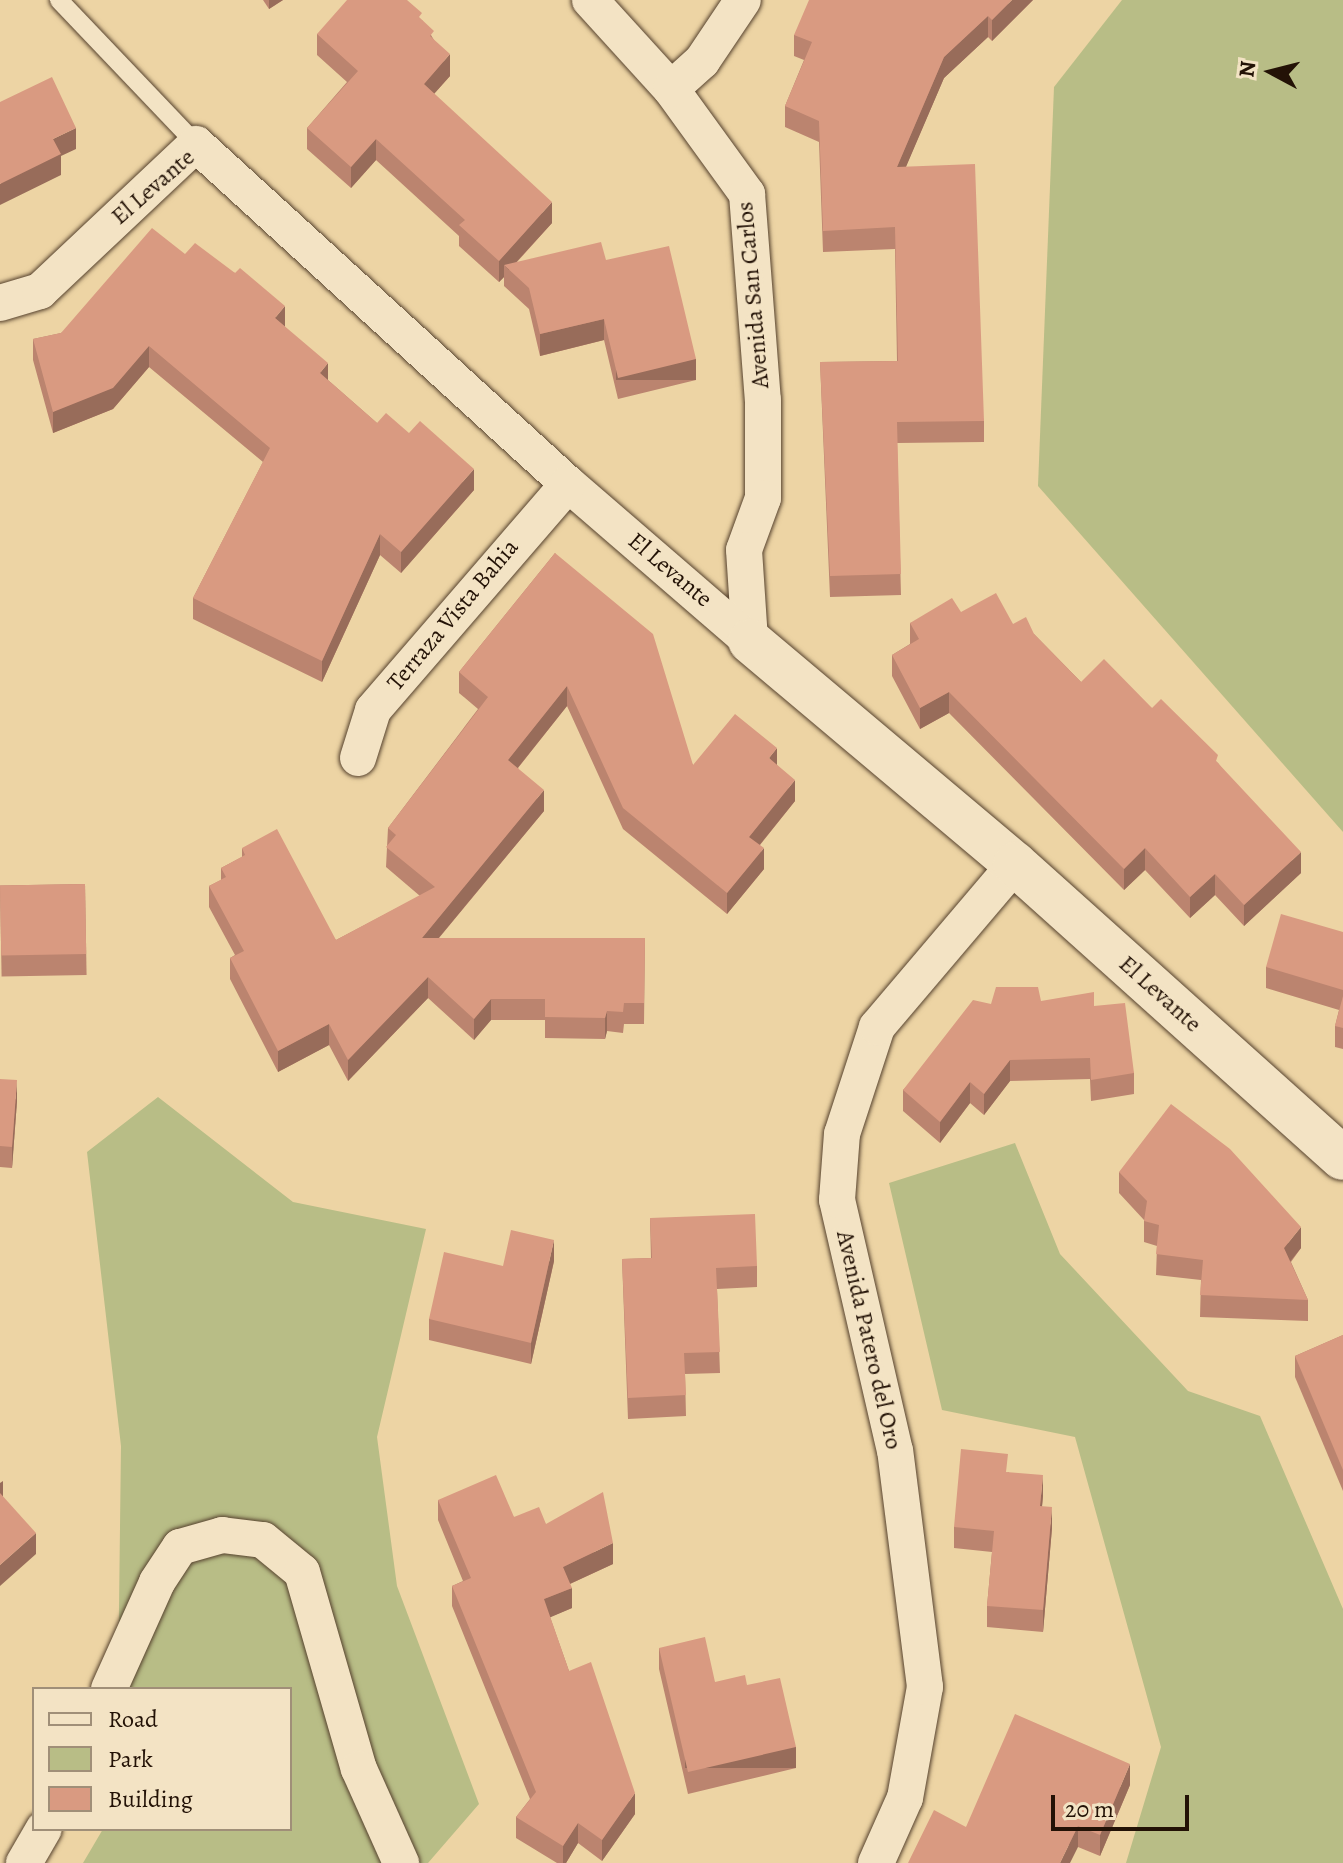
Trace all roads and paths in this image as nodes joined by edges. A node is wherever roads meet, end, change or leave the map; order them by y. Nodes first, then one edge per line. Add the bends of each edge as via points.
1 (59, 0) edge
2 (590, 0) edge
3 (743, 0) edge
4 (671, 89) junction
5 (196, 144) junction
6 (0, 303) edge
7 (568, 484) junction
8 (750, 641) junction
9 (358, 758) dead end
10 (1015, 864) junction
11 (1343, 1158) edge
12 (110, 1687) edge
13 (43, 1831) edge
14 (24, 1863) edge
15 (401, 1863) edge
16 (876, 1863) edge

1 - 5 lane
2 - 4 street, Avenida San Carlos
3 - 4 street via 702,61
4 - 8 street, Avenida San Carlos via 747,194 763,414 763,498 744,550
5 - 6 street, El Levante via 40,291
5 - 7 street, El Levante
7 - 8 street, El Levante
7 - 9 street, Terraza Vista Bahia via 373,710
8 - 10 street, El Levante
10 - 11 street, El Levante
10 - 16 street, Avenida Patero del Oro via 877,1027 842,1134 837,1200 895,1451 925,1687 905,1798
12 - 15 street via 157,1582 180,1547 222,1535 263,1540 302,1572 359,1769
13 - 14 street

